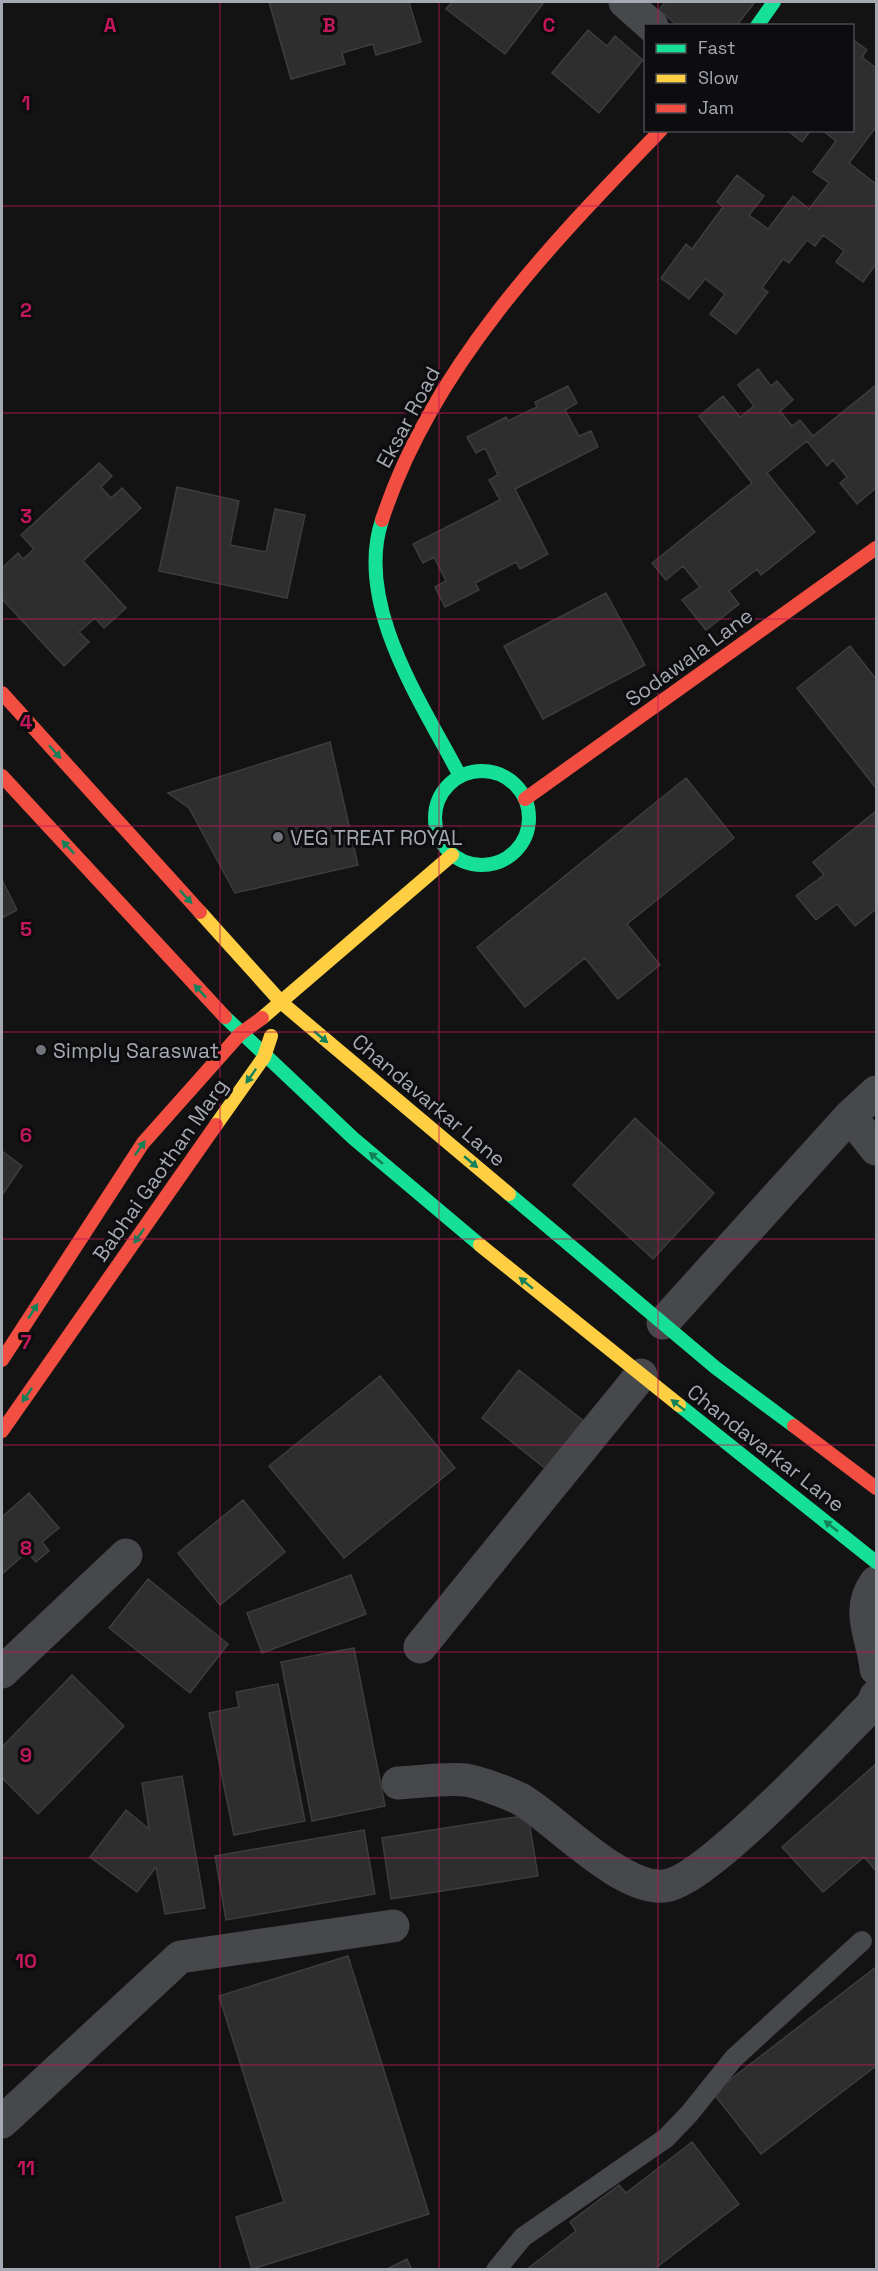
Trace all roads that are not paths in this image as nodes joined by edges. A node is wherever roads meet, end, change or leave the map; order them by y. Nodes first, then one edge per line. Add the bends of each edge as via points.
1 (628, 2) edge
2 (774, 2) edge
3 (650, 24) edge
4 (759, 24) edge
5 (659, 132) edge
6 (876, 548) edge
7 (2, 693) edge
8 (2, 776) edge
9 (460, 776) junction
10 (525, 799) junction
11 (452, 855) junction
12 (282, 1003) junction
13 (240, 1034) junction
14 (264, 1057) junction
15 (876, 1092) edge
16 (850, 1116) junction
17 (876, 1149) edge
18 (663, 1323) junction
19 (2, 1360) edge
20 (641, 1376) junction
21 (2, 1431) edge
22 (876, 1488) edge
23 (126, 1555) dead end
24 (876, 1563) edge
25 (876, 1582) edge
26 (420, 1647) dead end
27 (876, 1669) edge
28 (2, 1672) edge
29 (876, 1696) edge
30 (398, 1783) dead end
31 (393, 1926) dead end
32 (862, 1941) dead end
33 (2, 2122) edge
34 (496, 2270) edge

1 - 3 street
2 - 4 street
5 - 9 street, Eksar Road via 526,274 466,352 412,444 378,527 374,570 385,626
6 - 10 street, Sodawala Lane
7 -> 12 street, Chandavarkar Lane
13 -> 8 street, Chandavarkar Lane
9 - 10 street via 490,772 505,777
9 - 11 street via 439,799 435,814 442,843
10 - 11 street via 528,830 511,856 482,866
11 - 12 street
12 - 13 street, Babhai Gaothan Marg
12 - 14 street, Babhai Gaothan Marg
12 -> 18 street, Chandavarkar Lane
13 - 14 street, Chandavarkar Lane
19 -> 13 street, Babhai Gaothan Marg via 143,1143
20 -> 14 street, Chandavarkar Lane via 388,1168
14 -> 21 street, Babhai Gaothan Marg
15 - 16 street
16 - 17 street
16 - 18 street
18 - 22 street, Chandavarkar Lane via 716,1368
24 -> 20 street, Chandavarkar Lane
20 - 26 street
23 - 28 street
25 - 27 street via 864,1616
29 - 30 street via 872,1705 735,1840 695,1873 664,1886 637,1882 586,1850 521,1800 467,1780
31 - 33 street via 180,1957
32 - 34 lane via 734,2058 666,2138 523,2237

